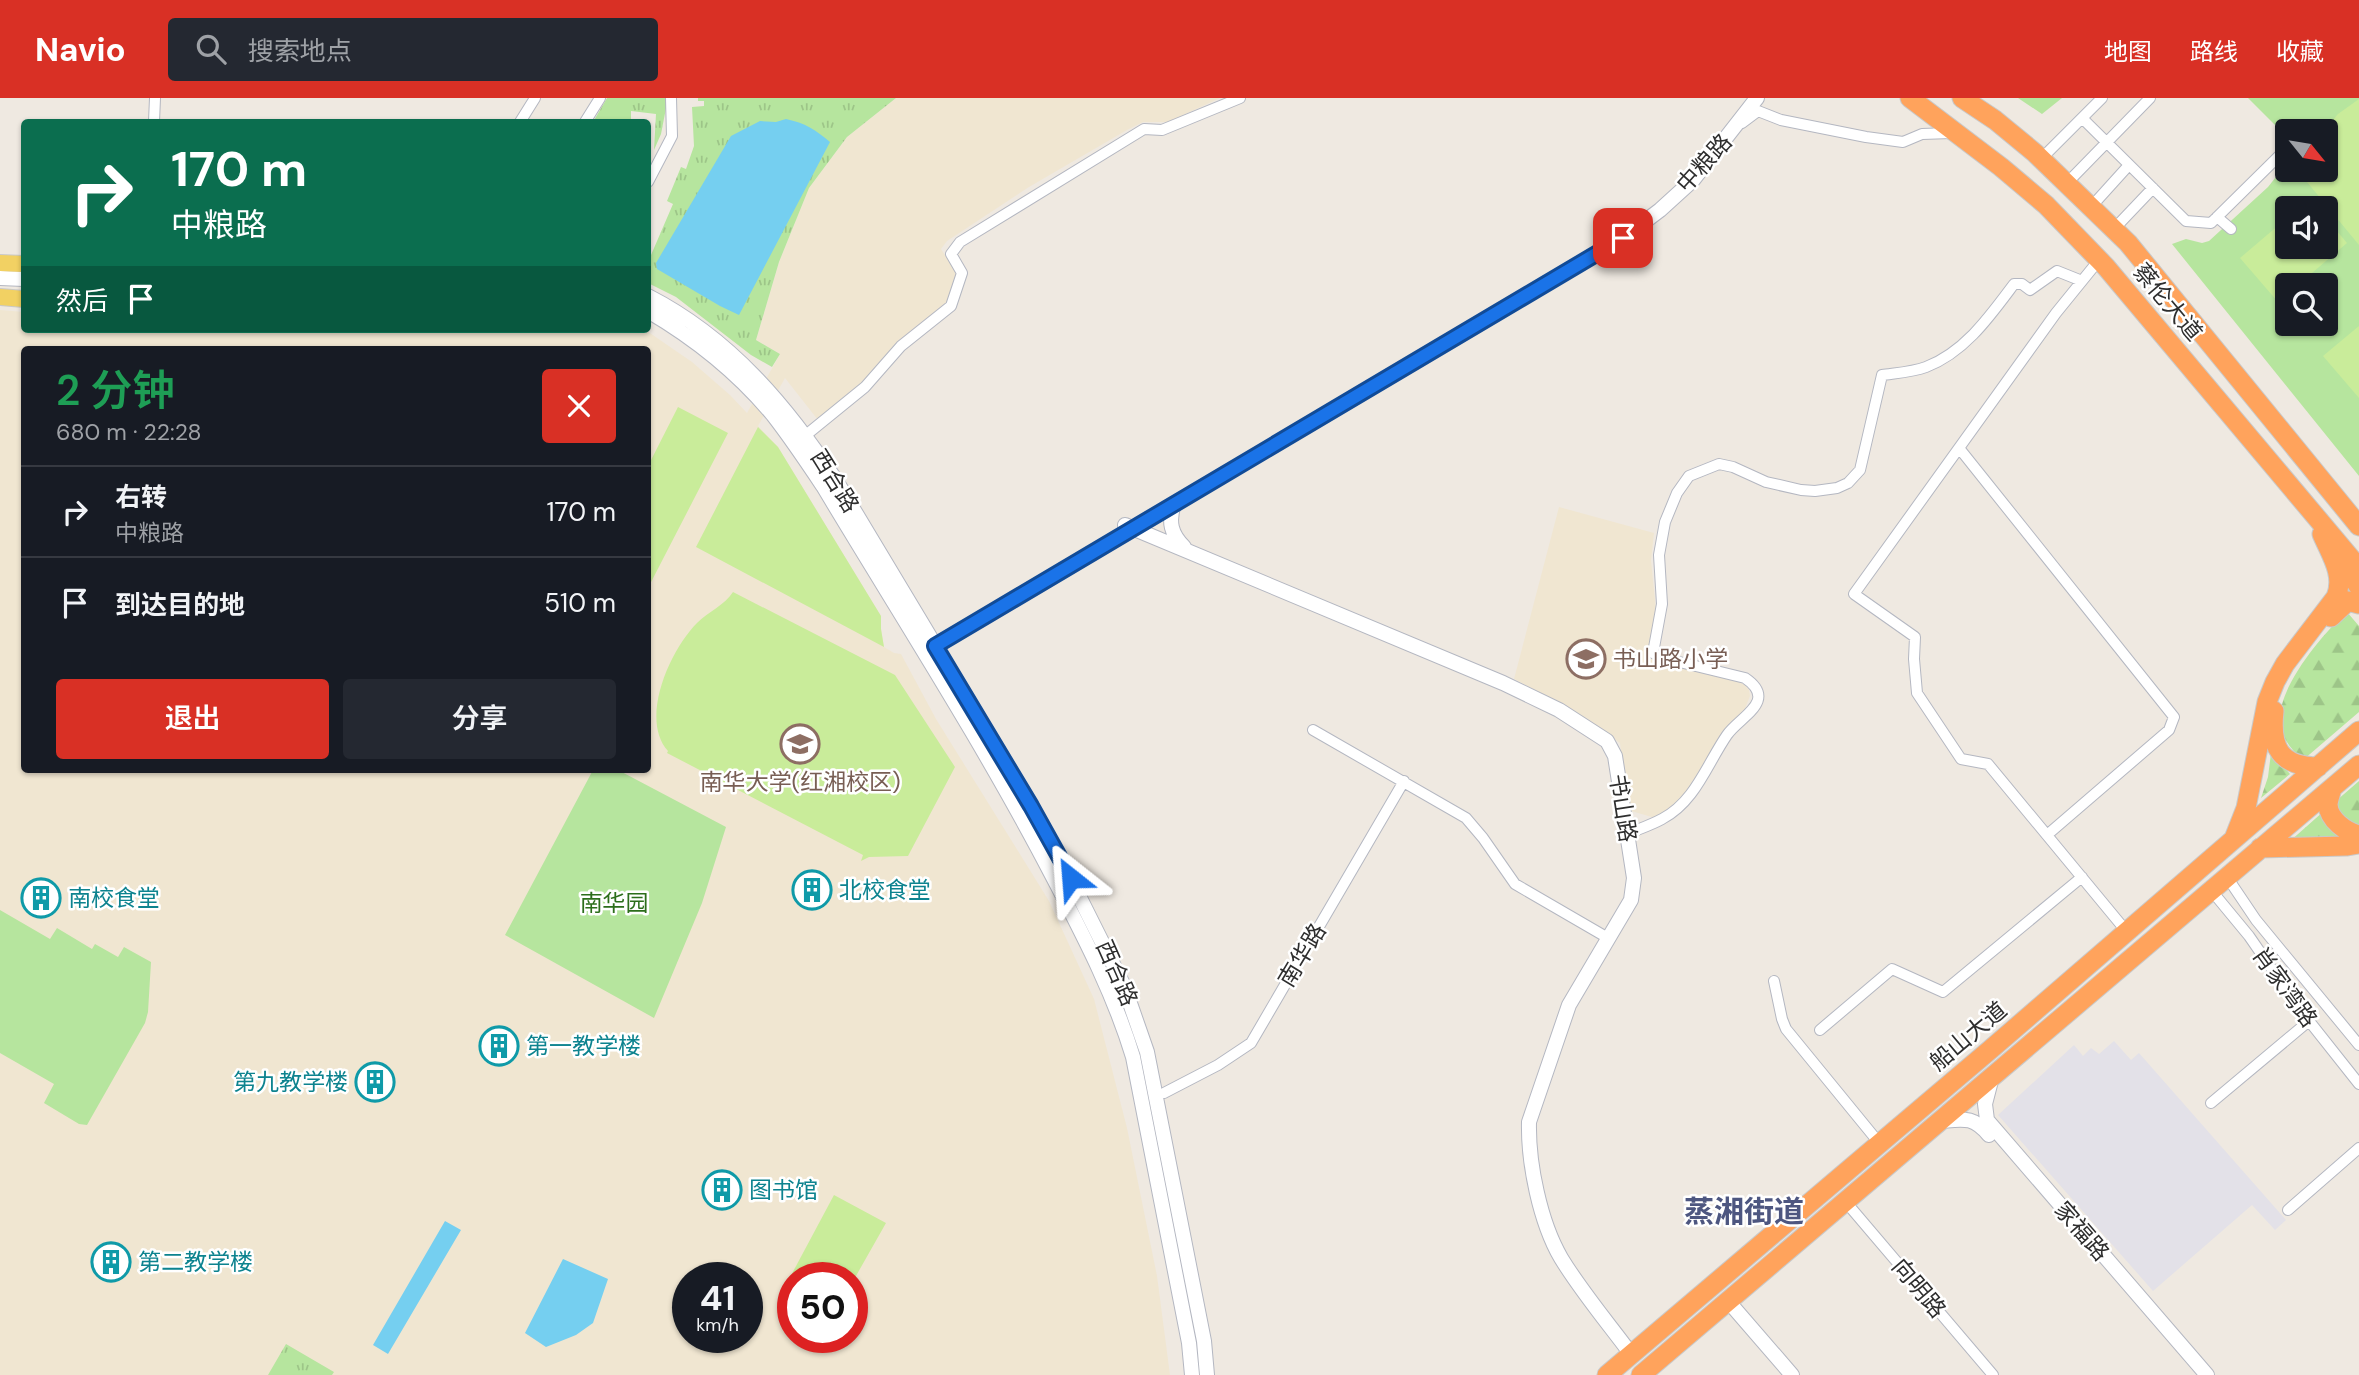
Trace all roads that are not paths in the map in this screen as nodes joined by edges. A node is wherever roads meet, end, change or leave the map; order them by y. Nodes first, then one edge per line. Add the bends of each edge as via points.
1 (155, 98) edge
2 (535, 98) edge
3 (600, 98) edge
4 (671, 98) edge
5 (1240, 98) edge
6 (1750, 98) edge
7 (1757, 98) edge
8 (1910, 98) edge
9 (1962, 98) edge
10 (2102, 98) edge
11 (2150, 98) edge
12 (2082, 118) junction
13 (154, 119) edge
14 (522, 119) edge
15 (587, 119) edge
16 (1734, 129) junction
17 (1957, 133) junction
18 (2106, 143) junction
19 (2041, 159) junction
20 (2275, 160) edge
21 (2129, 165) junction
22 (651, 176) edge
23 (2067, 183) junction
24 (2153, 188) junction
25 (2091, 206) junction
26 (2217, 217) junction
27 (2114, 229) junction
28 (2231, 229) dead end
29 (2099, 260) junction
30 (0, 263) edge
31 (21, 264) edge
32 (0, 278) edge
33 (21, 279) edge
34 (2082, 281) junction
35 (0, 285) edge
36 (21, 286) edge
37 (0, 297) edge
38 (651, 298) edge
39 (21, 299) edge
40 (651, 313) edge
41 (806, 435) junction
42 (1959, 448) junction
43 (2290, 486) junction
44 (2334, 496) junction
45 (1174, 504) junction
46 (2359, 520) edge
47 (2359, 526) edge
48 (1129, 527) junction
49 (2322, 534) junction
50 (1187, 551) junction
51 (2359, 568) edge
52 (2359, 587) edge
53 (2359, 604) edge
54 (927, 646) junction
55 (1313, 730) dead end
56 (2359, 732) edge
57 (2359, 765) edge
58 (2318, 767) junction
59 (1404, 781) junction
60 (2332, 788) junction
61 (1627, 834) junction
62 (2047, 835) junction
63 (2359, 835) edge
64 (2234, 839) junction
65 (2359, 844) edge
66 (2260, 848) junction
67 (2082, 877) junction
68 (2227, 877) junction
69 (2211, 890) junction
70 (2127, 932) junction
71 (1608, 938) junction
72 (1773, 981) dead end
73 (2309, 1021) junction
74 (1820, 1030) dead end
75 (2359, 1045) edge
76 (1992, 1077) junction
77 (2359, 1084) edge
78 (1164, 1094) dead end
79 (2211, 1103) dead end
80 (1941, 1121) junction
81 (1880, 1143) junction
82 (2359, 1148) edge
83 (1845, 1201) junction
84 (2288, 1210) dead end
85 (1725, 1303) junction
86 (1631, 1354) junction
87 (1192, 1375) edge
88 (1207, 1375) edge
89 (1607, 1375) edge
90 (1641, 1375) edge
91 (1781, 1375) edge
92 (1791, 1375) edge
93 (1993, 1375) edge
94 (2196, 1375) edge
95 (2207, 1375) edge

1 - 13 street
2 - 14 street
3 - 15 street
4 - 22 street via 672,136
5 - 41 street via 1162,130 1144,130 960,242 951,254 962,274 951,306
6 - 48 street, 中粮路 via 1688,177 1618,234
7 - 16 street, 中粮路
8 - 17 highway, 蔡伦大道
9 - 19 highway, 蔡伦大道
10 - 12 street
11 - 18 street
12 - 18 street
12 - 19 street
16 - 17 street via 1758,111 1782,120 1903,142 1922,134
16 - 45 street, 中粮路 via 1693,180 1623,238
17 - 29 highway, 蔡伦大道 via 2046,205
18 - 21 street
18 - 23 street
19 - 23 highway, 蔡伦大道
20 - 26 street
21 - 24 street
21 - 25 street
23 - 25 highway, 蔡伦大道
24 - 26 street via 2186,221 2211,223
24 - 27 street
25 - 27 highway, 蔡伦大道
26 - 28 street
27 - 44 highway, 蔡伦大道
29 - 34 street
29 - 43 highway, 蔡伦大道
30 - 31 main road
32 - 33 street
34 - 42 street
34 - 61 street via 2057,271 2030,290 2014,284 1981,327 1944,358 1925,368 1882,375 1860,470 1849,483 1801,490 1719,464 1689,476 1676,493 1665,522 1659,555 1662,604 1653,653 1745,678 1757,691 1758,702 1727,734 1690,796 1664,819
35 - 36 street
37 - 39 main road
38 - 41 street, 西合路 via 728,352
40 - 54 street, 西合路 via 719,362 773,415
41 - 54 street, 西合路 via 837,482
42 - 62 street via 1854,594 1915,637 1917,693 1961,759 1988,764
42 - 62 street via 2174,717 2169,730
43 - 49 highway
43 - 51 highway, 蔡伦大道
44 - 46 highway, 蔡伦大道
44 - 47 highway, 蔡伦大道
45 - 48 street, 中粮路
45 - 50 street via 1171,527
48 - 50 street, 书山路
48 - 54 street, 中粮路
49 - 52 highway
49 - 64 highway via 2340,576 2340,587 2275,682 2246,808
50 - 61 street, 书山路 via 1559,710 1612,747
53 - 58 highway via 2348,601 2325,622 2292,666 2274,712 2276,744 2288,762
54 - 87 street, 西合路 via 1019,812 1122,1020 1159,1188
54 - 88 street, 西合路 via 1059,856 1136,1016 1166,1145
55 - 59 street
56 - 58 highway, 船山大道
57 - 60 highway, 船山大道
58 - 64 highway, 船山大道
59 - 71 street via 1466,818 1514,884
59 - 78 street, 南华路 via 1251,1043
60 - 63 highway via 2328,806 2334,819
60 - 66 highway, 船山大道
61 - 71 street, 书山路 via 1632,900
62 - 67 street
64 - 70 highway, 船山大道
65 - 66 highway
66 - 68 highway, 船山大道
67 - 70 street
67 - 74 street via 1943,992 1892,969
68 - 69 highway, 船山大道
68 - 75 street via 2256,920
69 - 73 street, 肖家湾路
69 - 76 highway, 船山大道
70 - 81 highway, 船山大道
71 - 86 street, 书山路 via 1569,1005 1528,1135 1534,1180 1560,1257
72 - 81 street via 1786,1028
73 - 77 street, 肖家湾路
73 - 79 street
76 - 80 highway, 船山大道
76 - 95 street, 家福路 via 1985,1104 1987,1120
80 - 83 highway, 船山大道
80 - 94 street, 家福路 via 1968,1118 1981,1126
81 - 86 highway, 船山大道
82 - 84 street
83 - 85 highway, 船山大道
83 - 93 street, 向明路
85 - 90 highway, 船山大道
85 - 91 street
85 - 92 street
86 - 89 highway, 船山大道

